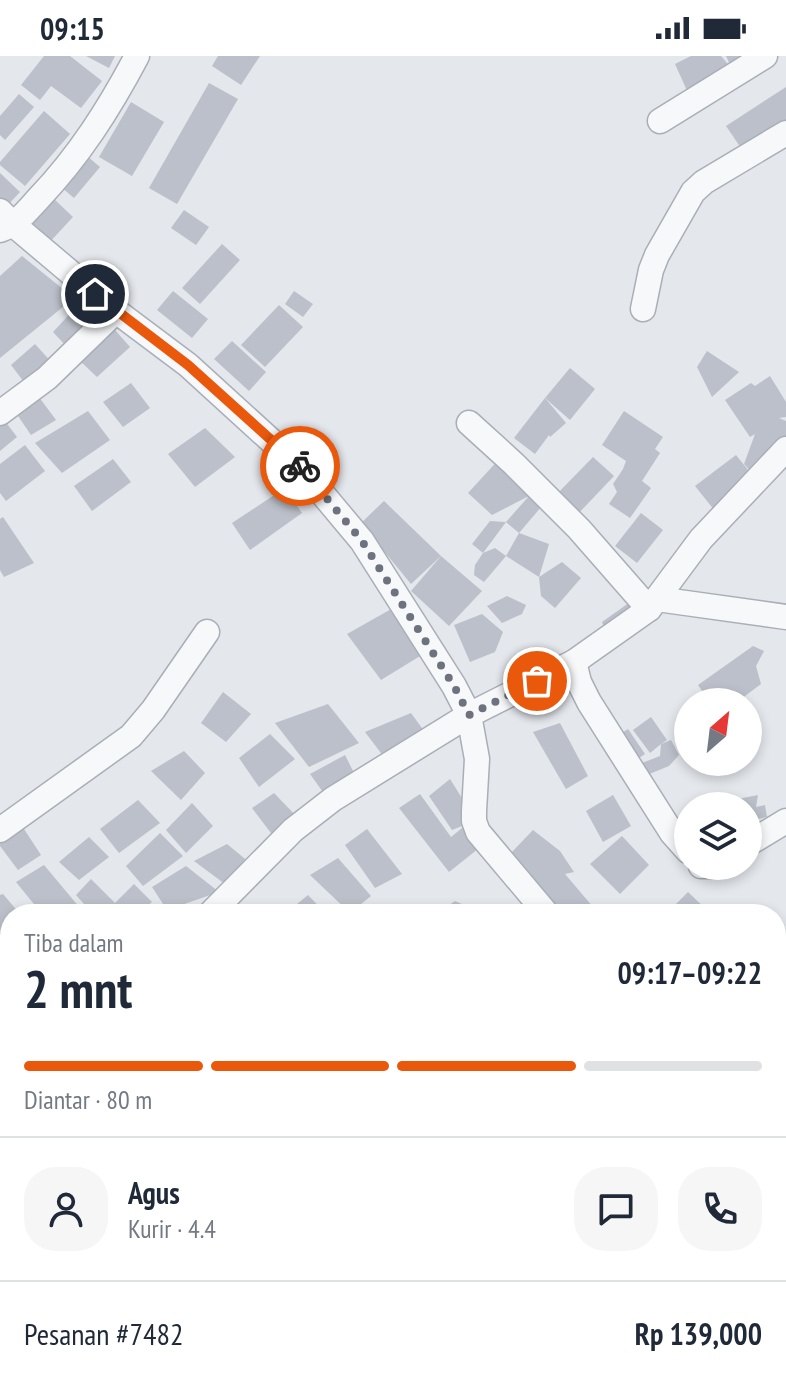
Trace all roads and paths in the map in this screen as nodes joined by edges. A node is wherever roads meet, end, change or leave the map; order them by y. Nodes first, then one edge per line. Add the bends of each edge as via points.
1 (137, 56) edge
2 (765, 56) edge
3 (660, 121) dead end
4 (786, 133) edge
5 (5, 222) edge
6 (643, 309) dead end
7 (116, 311) junction
8 (0, 413) edge
9 (469, 423) dead end
10 (786, 449) edge
11 (653, 604) junction
12 (786, 617) edge
13 (207, 632) dead end
14 (574, 662) junction
15 (469, 715) junction
16 (786, 821) edge
17 (0, 830) edge
18 (674, 835) edge
19 (762, 836) edge
20 (220, 904) edge
21 (538, 904) edge

1 - 5 street via 114,101 65,171
2 - 3 street
4 - 6 street via 693,192 653,263
5 - 7 street
7 - 8 street via 47,378
7 - 15 street via 188,365 300,467 362,541
9 - 11 street
10 - 11 street via 701,539
11 - 12 street
11 - 14 street
13 - 17 street via 131,736
14 - 15 street
14 - 18 street via 589,702
15 - 20 street via 310,816
15 - 21 street via 477,759 475,826
16 - 19 street

